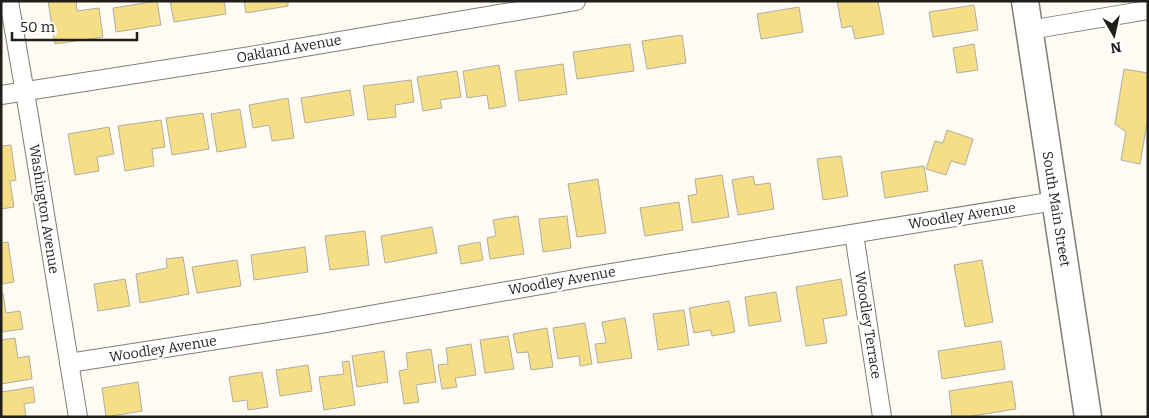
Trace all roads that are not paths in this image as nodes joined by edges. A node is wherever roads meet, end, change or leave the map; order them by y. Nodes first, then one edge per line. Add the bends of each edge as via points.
1 (8, 1) edge
2 (576, 1) edge
3 (1025, 1) edge
4 (1148, 10) edge
5 (1029, 30) junction
6 (24, 92) junction
7 (1, 95) edge
8 (1055, 201) junction
9 (854, 234) junction
10 (69, 363) junction
11 (78, 417) edge
12 (882, 417) edge
13 (1088, 417) edge

1 - 6 street, Washington Avenue
2 - 6 street, Oakland Avenue
3 - 5 main road, South Main Street
4 - 5 street
5 - 8 main road, South Main Street
6 - 7 street, Oakland Avenue
6 - 10 street, Washington Avenue
8 - 9 street, Woodley Avenue
8 - 13 main road, South Main Street
9 - 10 street, Woodley Avenue
9 - 12 street, Woodley Terrace
10 - 11 street, Washington Avenue

